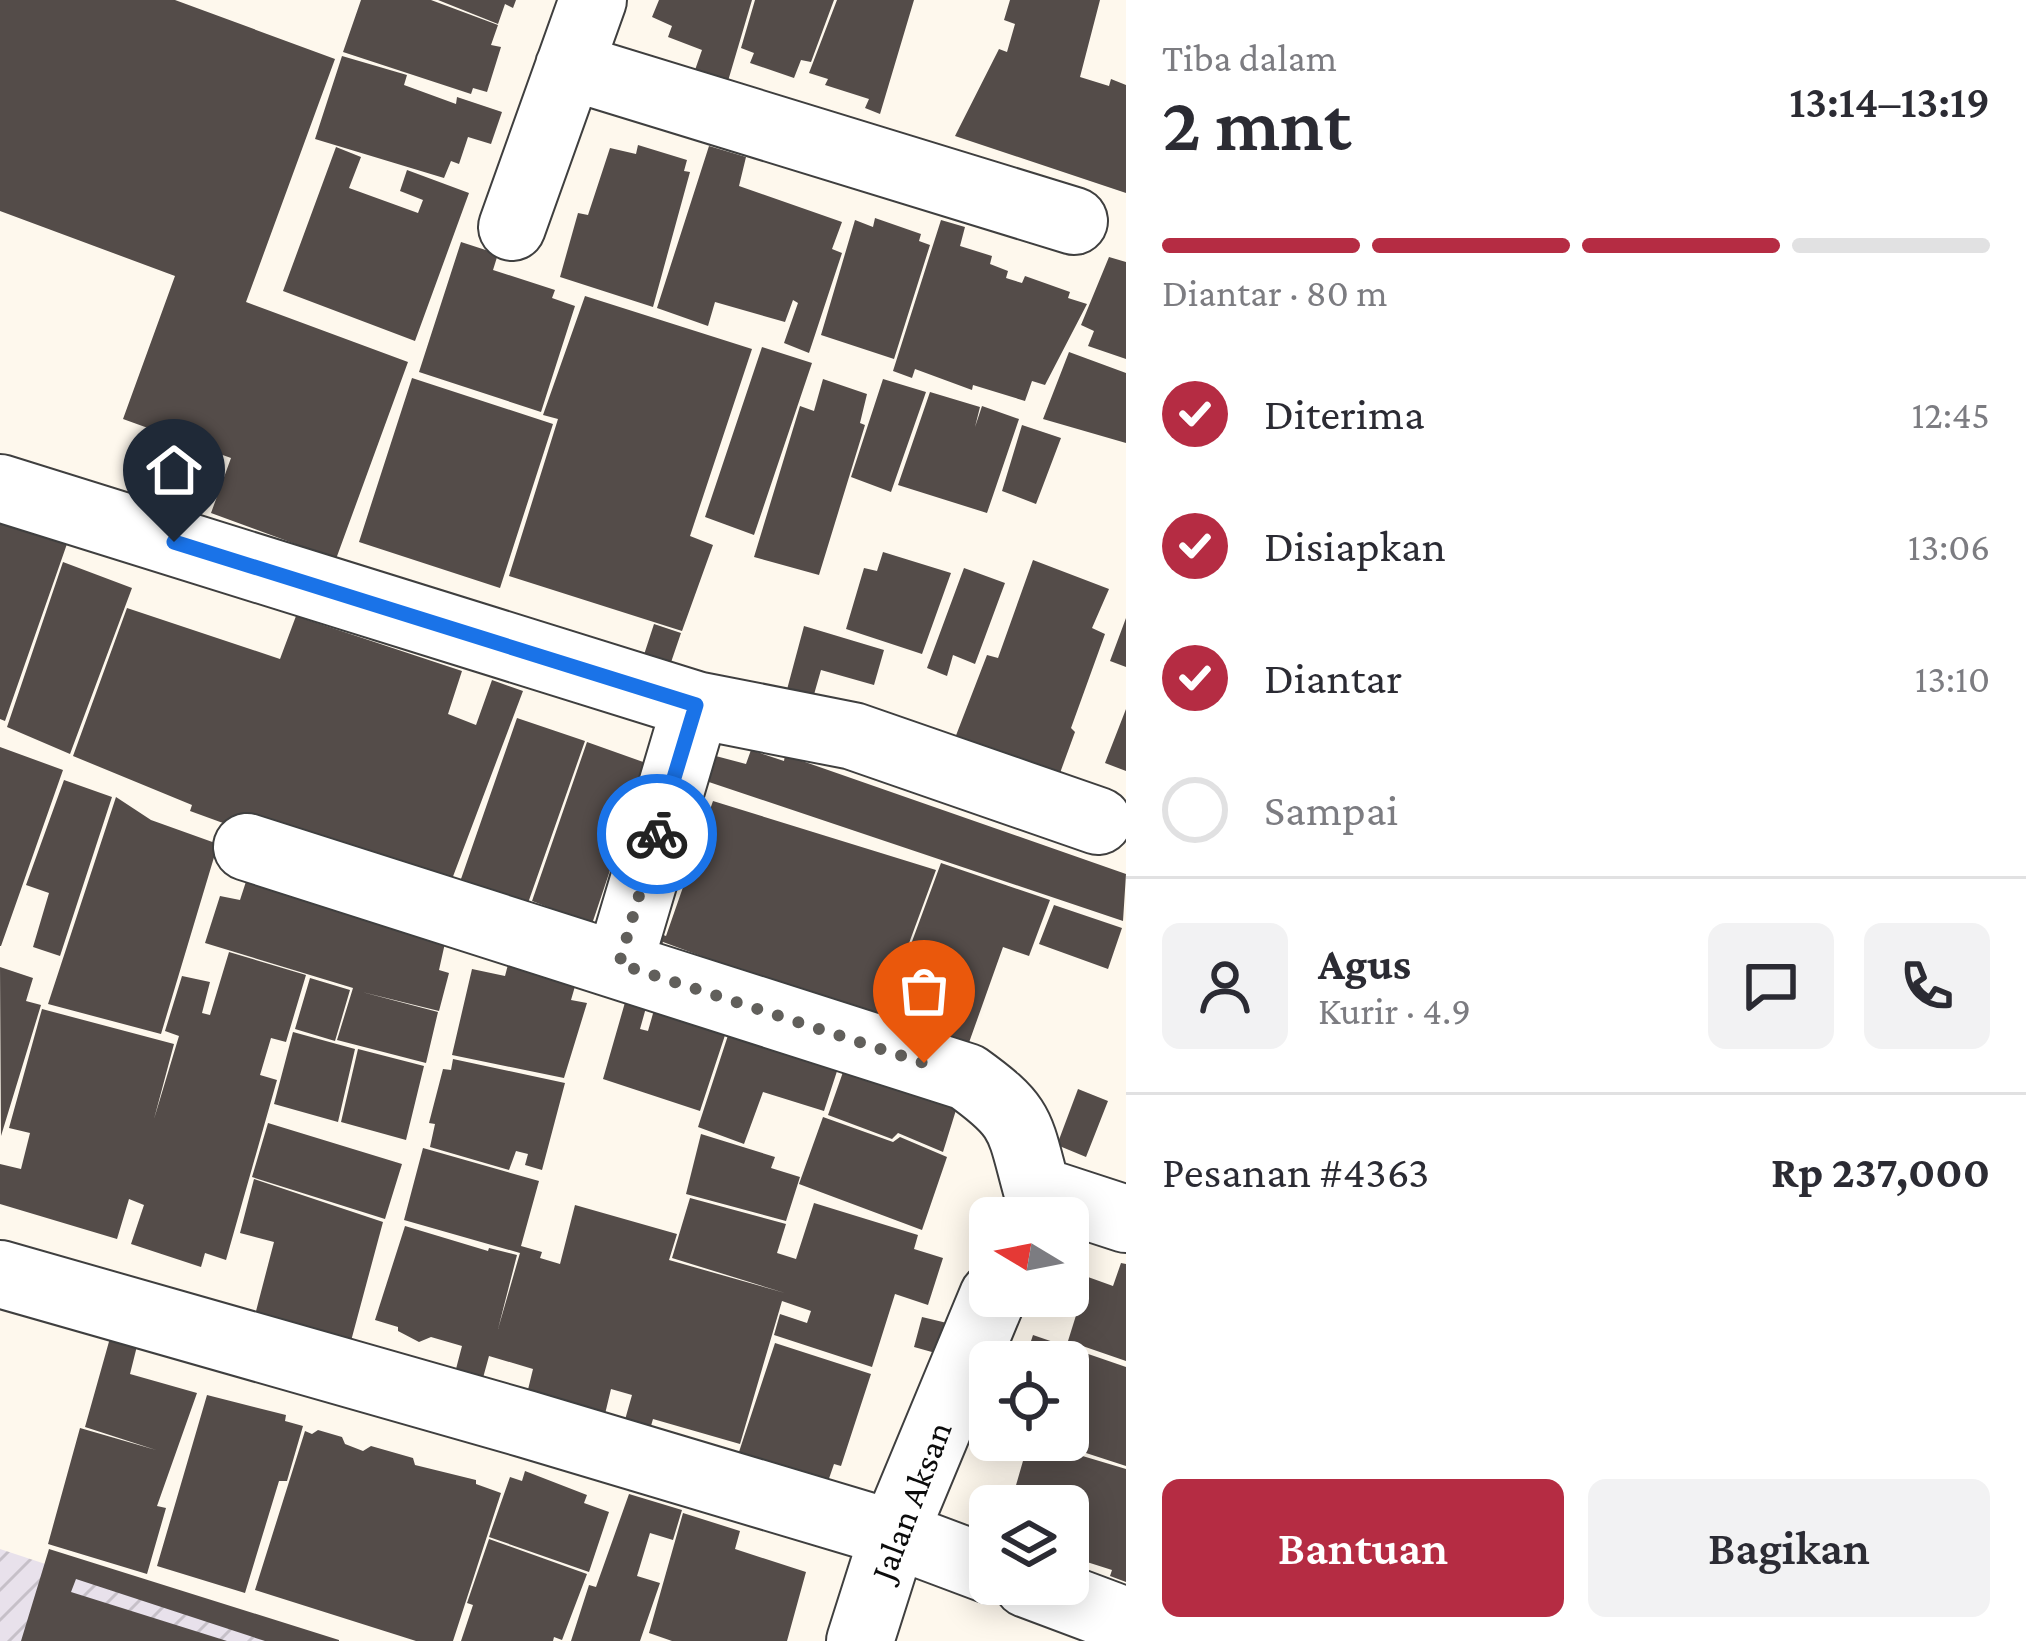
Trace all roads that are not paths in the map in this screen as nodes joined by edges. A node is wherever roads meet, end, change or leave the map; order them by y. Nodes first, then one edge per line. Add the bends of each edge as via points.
1 (592, 0) edge
2 (569, 66) junction
3 (1074, 221) dead end
4 (512, 227) dead end
5 (0, 488) edge
6 (696, 705) junction
7 (1098, 821) dead end
8 (248, 847) dead end
9 (619, 964) junction
10 (1030, 1197) edge
11 (1089, 1213) edge
12 (1126, 1219) edge
13 (0, 1274) edge
14 (984, 1317) edge
15 (894, 1534) junction
16 (969, 1562) edge
17 (1083, 1605) edge
18 (1126, 1621) edge
19 (860, 1641) edge

1 - 2 street
2 - 3 street
2 - 4 street
5 - 6 street
6 - 7 street via 853,736
6 - 9 street
8 - 9 street
9 - 10 street via 968,1077 1017,1119
11 - 12 street
13 - 15 street
14 - 15 street, Jalan Aksan
15 - 16 street
15 - 19 street, Jalan Aksan
17 - 18 street

